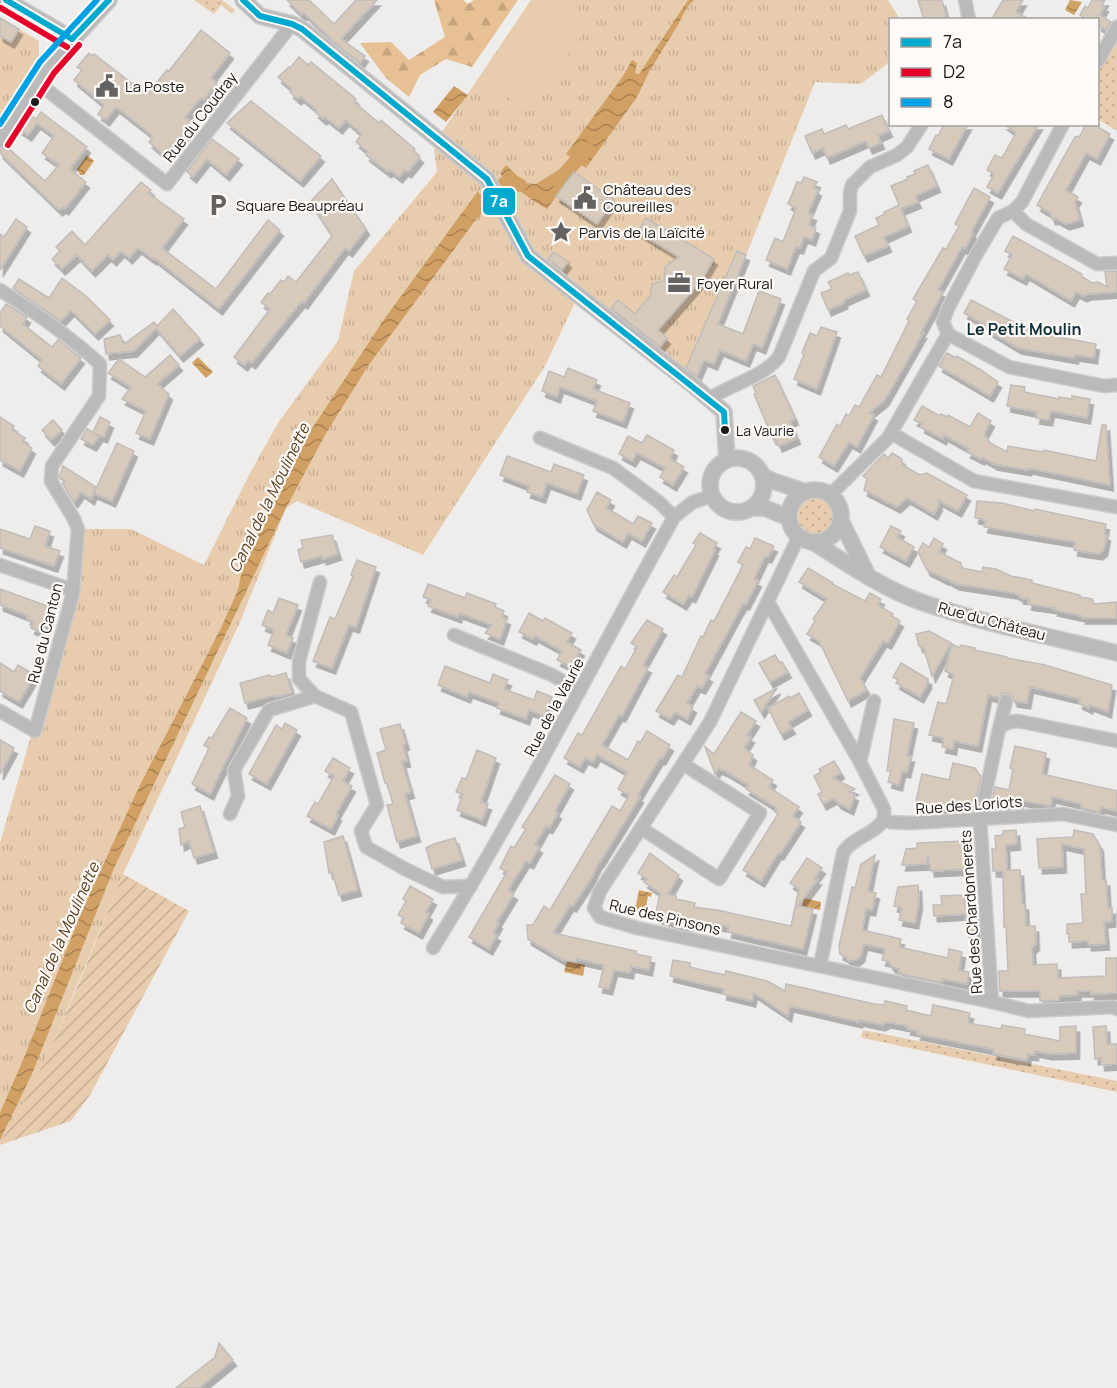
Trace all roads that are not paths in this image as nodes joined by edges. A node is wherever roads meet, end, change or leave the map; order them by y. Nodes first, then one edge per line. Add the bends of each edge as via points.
1 (6, 0) edge
2 (109, 0) edge
3 (243, 0) edge
4 (965, 0) edge
5 (969, 18) edge
6 (292, 24) junction
7 (1117, 27) edge
8 (72, 39) junction
9 (1099, 59) edge
10 (37, 82) junction
11 (921, 126) edge
12 (1062, 126) edge
13 (0, 140) edge
14 (1013, 211) junction
15 (1117, 263) edge
16 (0, 290) edge
17 (948, 334) junction
18 (1117, 385) edge
19 (709, 399) junction
20 (891, 433) junction
21 (540, 438) dead end
22 (728, 459) junction
23 (763, 476) junction
24 (806, 492) junction
25 (830, 495) junction
26 (712, 496) junction
27 (1117, 507) edge
28 (752, 508) junction
29 (674, 517) junction
30 (789, 518) junction
31 (841, 521) junction
32 (806, 539) junction
33 (0, 565) edge
34 (870, 579) junction
35 (320, 582) dead end
36 (73, 592) junction
37 (768, 602) junction
38 (454, 636) dead end
39 (1117, 653) edge
40 (580, 691) junction
41 (315, 696) junction
42 (874, 701) dead end
43 (1006, 701) dead end
44 (0, 711) edge
45 (1002, 716) junction
46 (1018, 721) junction
47 (999, 729) junction
48 (1117, 741) edge
49 (849, 744) junction
50 (864, 744) junction
51 (860, 762) junction
52 (683, 764) junction
53 (230, 814) dead end
54 (884, 819) junction
55 (980, 819) junction
56 (1117, 825) edge
57 (641, 828) junction
58 (471, 886) junction
59 (433, 948) dead end
60 (820, 966) junction
61 (992, 1002) junction
62 (1116, 1007) edge

1 - 8 street
2 - 8 street
3 - 6 street via 260,16
4 - 5 street
6 - 10 street, Rue du Coudray via 167,183
6 - 19 street via 487,179 528,256
7 - 9 street
8 - 10 street
10 - 13 street
11 - 19 street via 907,147 870,167 852,185 850,211 831,258 814,271 779,357 762,372
12 - 14 street via 1022,202
14 - 15 street via 1026,224 1097,264
14 - 17 street via 998,218 976,255 943,322
16 - 36 street, Rue du Canton via 100,364 99,396 52,466 51,481 78,529
17 - 18 street via 1009,367 1104,386
17 - 20 street
19 - 22 street via 724,412
20 - 25 street
20 - 27 street via 974,481
21 - 29 street via 613,468
22 - 23 street via 745,458
22 - 26 street via 711,478
23 - 24 street
23 - 28 street via 763,494
24 - 25 street
24 - 30 street via 794,502
25 - 31 street via 839,507
26 - 28 street via 734,512
26 - 29 street, Rue de la Vaurie via 693,502
28 - 30 street via 765,508
29 - 40 street, Rue de la Vaurie
30 - 32 street via 791,526
31 - 32 street via 831,537 819,542
31 - 34 street
32 - 34 street, Rue du Château
32 - 37 street, Rue des Pinsons
33 - 36 street
34 - 39 street, Rue du Château via 921,602
35 - 41 street via 299,661 299,679
36 - 44 street, Rue du Canton via 35,730
37 - 49 street
37 - 52 street, Rue des Pinsons via 710,722
38 - 40 street via 552,675
40 - 58 street, Rue de la Vaurie
41 - 53 street via 269,710 234,770 238,796
41 - 58 street via 351,712 377,805 361,831 366,847 443,886
42 - 50 street
43 - 45 street, Rue des Chardonnerets
45 - 46 street
45 - 47 street, Rue des Chardonnerets
46 - 47 street
46 - 48 street
47 - 55 street, Rue des Chardonnerets
49 - 50 street
49 - 51 street
50 - 51 street
51 - 54 street via 884,809
52 - 57 street, Rue des Pinsons
52 - 57 street via 760,813 719,879
54 - 55 street, Rue des Loriots via 909,824
54 - 60 street via 843,853
55 - 56 street, Rue des Loriots via 1063,814
55 - 61 street, Rue des Chardonnerets
57 - 60 street, Rue des Pinsons via 600,891 594,908 600,917
58 - 59 street, Rue de la Vaurie
60 - 61 street, Rue des Pinsons
61 - 62 street, Rue des Pinsons via 1029,1011

